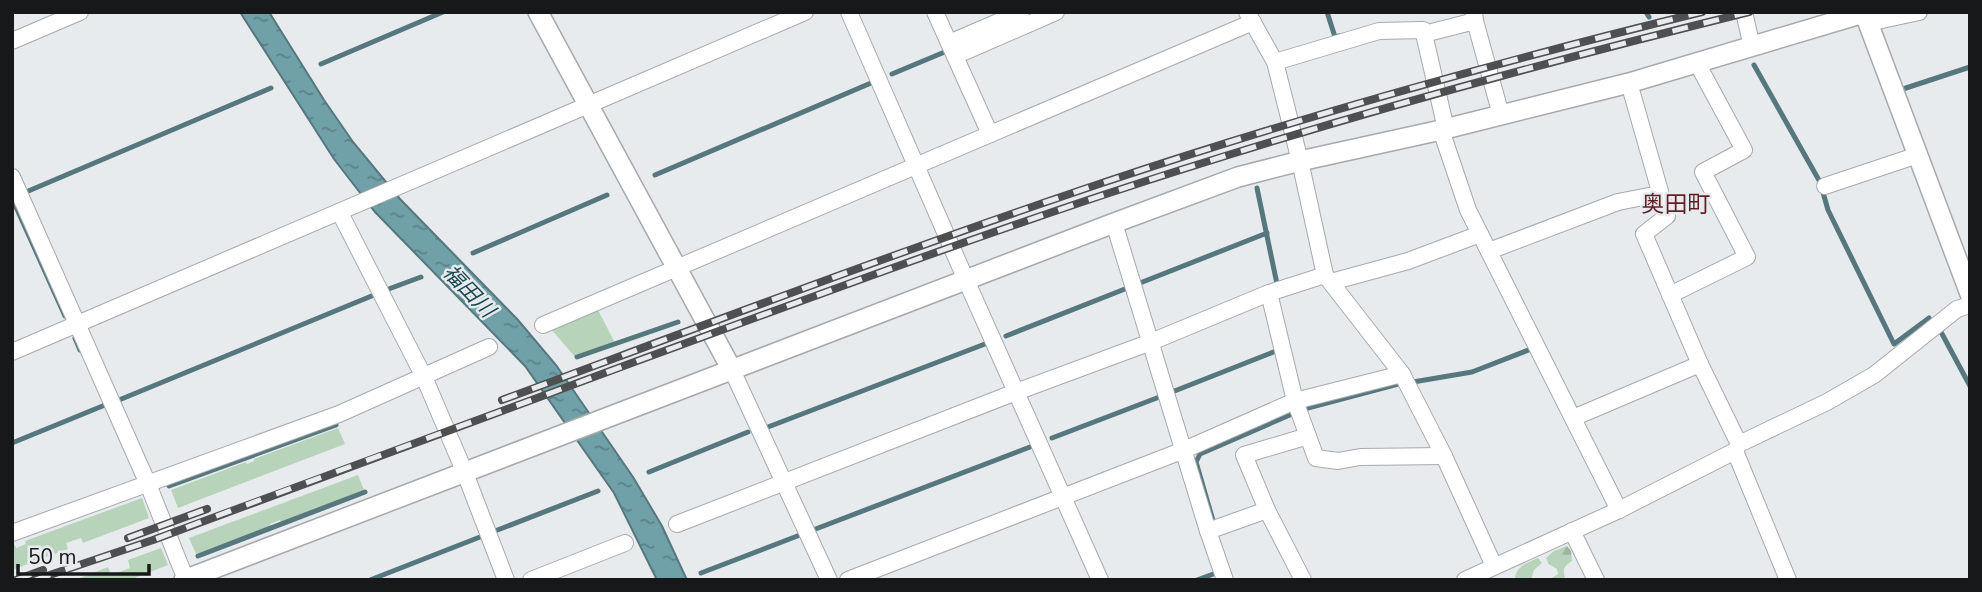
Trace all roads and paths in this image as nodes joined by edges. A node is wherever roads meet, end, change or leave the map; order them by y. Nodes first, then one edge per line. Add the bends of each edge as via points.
1 (80, 12) edge
2 (538, 12) edge
3 (805, 12) edge
4 (849, 12) edge
5 (936, 12) edge
6 (1021, 12) edge
7 (1056, 12) edge
8 (1744, 12) edge
9 (1919, 12) edge
10 (1865, 16) edge
11 (1250, 17) edge
12 (1475, 17) edge
13 (1424, 34) junction
14 (12, 41) edge
15 (1752, 47) junction
16 (952, 49) junction
17 (1275, 62) junction
18 (1697, 63) junction
19 (1629, 83) junction
20 (588, 105) junction
21 (1501, 115) junction
22 (1444, 129) junction
23 (990, 134) junction
24 (1917, 155) junction
25 (1300, 161) junction
26 (916, 165) junction
27 (12, 177) edge
28 (1825, 186) dead end
29 (1659, 194) junction
30 (340, 213) junction
31 (1114, 223) junction
32 (1480, 234) junction
33 (1489, 251) junction
34 (676, 267) junction
35 (1966, 272) edge
36 (1328, 279) junction
37 (966, 280) junction
38 (1269, 293) junction
39 (1970, 294) edge
40 (1670, 295) junction
41 (1970, 304) edge
42 (78, 324) junction
43 (543, 325) dead end
44 (1151, 342) junction
45 (489, 348) dead end
46 (12, 352) edge
47 (1700, 364) junction
48 (732, 370) junction
49 (1402, 374) junction
50 (424, 377) junction
51 (1016, 392) junction
52 (1295, 401) junction
53 (1573, 418) junction
54 (1308, 436) junction
55 (1737, 447) junction
56 (1184, 450) junction
57 (1444, 456) junction
58 (465, 473) junction
59 (783, 483) junction
60 (148, 484) junction
61 (1064, 498) junction
62 (1267, 510) junction
63 (1619, 510) junction
64 (677, 524) dead end
65 (1208, 531) junction
66 (1572, 531) junction
67 (12, 534) edge
68 (625, 543) dead end
69 (1494, 566) junction
70 (185, 580) edge
71 (506, 580) edge
72 (531, 580) edge
73 (829, 580) edge
74 (848, 580) edge
75 (1100, 580) edge
76 (1225, 580) edge
77 (1303, 580) edge
78 (1465, 580) edge
79 (1596, 580) edge
80 (1788, 580) edge

1 - 14 street
2 - 20 street
3 - 20 street
4 - 26 street
5 - 16 street
6 - 16 street
7 - 16 street
8 - 15 street
9 - 10 street
10 - 15 street
10 - 24 street
11 - 17 street
11 - 23 street
12 - 13 street
12 - 21 street
13 - 17 street via 1423,30 1379,31
13 - 22 street
15 - 18 street
16 - 23 street
17 - 25 street
18 - 19 street
18 - 40 street via 1744,150 1703,172 1747,257
19 - 21 street
19 - 29 street
20 - 30 street
20 - 34 street
21 - 22 street
22 - 25 street
22 - 32 street
23 - 26 street
24 - 28 street
24 - 35 street
25 - 31 street via 1238,177
25 - 36 street
26 - 34 street
26 - 37 street
27 - 42 street
29 - 33 street via 1618,202
29 - 40 street via 1667,216 1644,234
30 - 42 street
30 - 50 street
31 - 37 street
31 - 44 street
32 - 33 street
32 - 36 street via 1408,261
33 - 53 street
34 - 43 street
34 - 48 street
35 - 39 street
36 - 38 street
36 - 49 street
37 - 48 street
37 - 51 street
38 - 44 street
38 - 52 street
40 - 47 street
41 - 55 street via 1957,309 1874,374
42 - 46 street
42 - 60 street
44 - 51 street
44 - 56 street
45 - 50 street
47 - 53 street
47 - 55 street
48 - 58 street
48 - 59 street
49 - 52 street
49 - 57 street
50 - 58 street
50 - 60 street via 339,414
51 - 59 street
51 - 61 street
52 - 54 street
52 - 56 street
53 - 63 street
54 - 57 street via 1316,458
54 - 62 street via 1244,455
55 - 63 street
55 - 80 street
56 - 61 street
56 - 65 street
57 - 69 street
58 - 70 street
58 - 71 street
59 - 64 street
59 - 73 street
60 - 67 street
60 - 70 street
61 - 74 street
61 - 75 street
62 - 65 street
62 - 77 street
63 - 66 street
65 - 76 street
66 - 69 street
66 - 79 street
68 - 72 street
69 - 78 street

